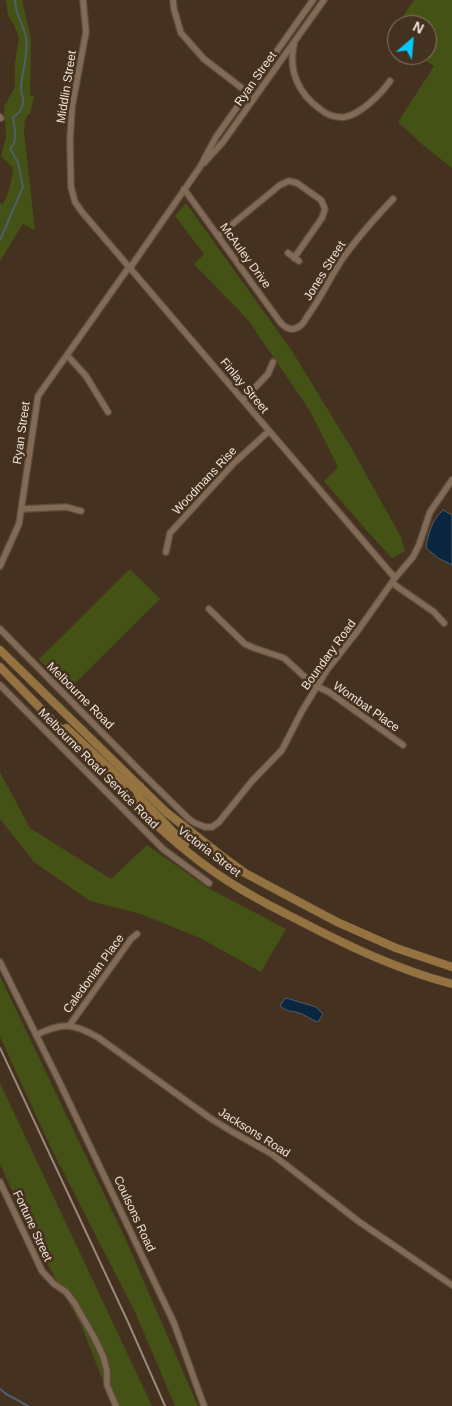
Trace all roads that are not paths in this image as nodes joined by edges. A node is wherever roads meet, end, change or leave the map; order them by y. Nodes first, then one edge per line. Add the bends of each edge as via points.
1 (83, 0) edge
2 (172, 0) edge
3 (313, 0) edge
4 (324, 0) edge
5 (296, 39) junction
6 (277, 66) junction
7 (294, 73) junction
8 (390, 81) dead end
9 (247, 92) junction
10 (253, 100) junction
11 (200, 167) junction
12 (184, 189) junction
13 (392, 199) dead end
14 (78, 206) joint
15 (218, 236) junction
16 (288, 253) dead end
17 (129, 268) junction
18 (293, 329) joint
19 (67, 356) junction
20 (273, 362) dead end
21 (243, 400) junction
22 (108, 412) dead end
23 (269, 431) junction
24 (452, 480) edge
25 (22, 509) junction
26 (81, 512) dead end
27 (166, 552) dead end
28 (0, 566) edge
29 (394, 580) junction
30 (209, 609) dead end
31 (444, 623) dead end
32 (0, 629) edge
33 (0, 650) edge
34 (0, 667) edge
35 (0, 685) edge
36 (316, 686) junction
37 (403, 745) dead end
38 (146, 777) junction
39 (140, 786) junction
40 (206, 827) joint
41 (208, 868) junction
42 (209, 883) dead end
43 (137, 934) dead end
44 (0, 962) edge
45 (452, 967) edge
46 (452, 984) edge
47 (69, 1026) junction
48 (36, 1036) junction
49 (0, 1182) edge
50 (452, 1286) edge
51 (116, 1406) edge
52 (204, 1406) edge

1 - 14 street, Middlin Street via 86,34 72,107 70,141 70,184
2 - 9 street via 180,33 204,59
3 - 9 street, Ryan Street
4 - 5 street, Ryan Street
5 - 6 street, Ryan Street
5 - 7 street
6 - 7 street via 286,65
6 - 10 street, Ryan Street
7 - 8 street via 300,89 312,102 327,114 340,117 354,114 382,93
9 - 10 street
9 - 11 street, Ryan Street
10 - 11 street, Ryan Street via 223,142
11 - 12 street, Ryan Street
12 - 15 street, McAuley Drive
12 - 17 street, Ryan Street
13 - 18 street, Jones Street via 354,244 303,323
14 - 17 street, Finlay Street
15 - 16 street via 280,185 294,182 321,200 325,210 296,259
15 - 18 street, McAuley Drive via 281,324
17 - 19 street, Ryan Street
17 - 21 street, Finlay Street
19 - 22 street via 86,376
19 - 25 street, Ryan Street via 38,396
20 - 21 street via 268,374
21 - 23 street, Finlay Street
23 - 27 street, Woodmans Rise via 238,459 170,533
23 - 29 street, Finlay Street
24 - 29 street, Boundary Road via 430,512 415,554
25 - 26 street via 66,507
25 - 28 street, Ryan Street via 19,524
29 - 31 street, Finlay Street
29 - 36 street, Boundary Road
30 - 36 street, Wombat Place via 245,644 284,658
32 - 38 street, Melbourne Road
33 - 39 main road, Victoria Street
34 - 39 main road via 123,782 131,788
34 - 41 main road, Victoria Street via 142,812
35 - 42 street, Melbourne Road Service Road via 163,849
36 - 37 street, Wombat Place
36 - 40 street, Boundary Road via 282,750 219,822
38 - 39 street
38 - 40 street, Melbourne Road via 189,819
39 - 41 main road via 137,792 140,798
39 - 45 main road, Victoria Street via 185,828 245,873 363,934
41 - 46 main road, Victoria Street via 270,906 358,950
43 - 47 street, Caledonian Place
44 - 48 street, Coulsons Road
47 - 48 street via 55,1027
47 - 50 street, Jacksons Road via 99,1038 210,1118 272,1154 358,1221
48 - 52 street, Coulsons Road via 174,1323
49 - 51 street, Fortune Street via 42,1271 66,1292 95,1340 103,1356 107,1384

